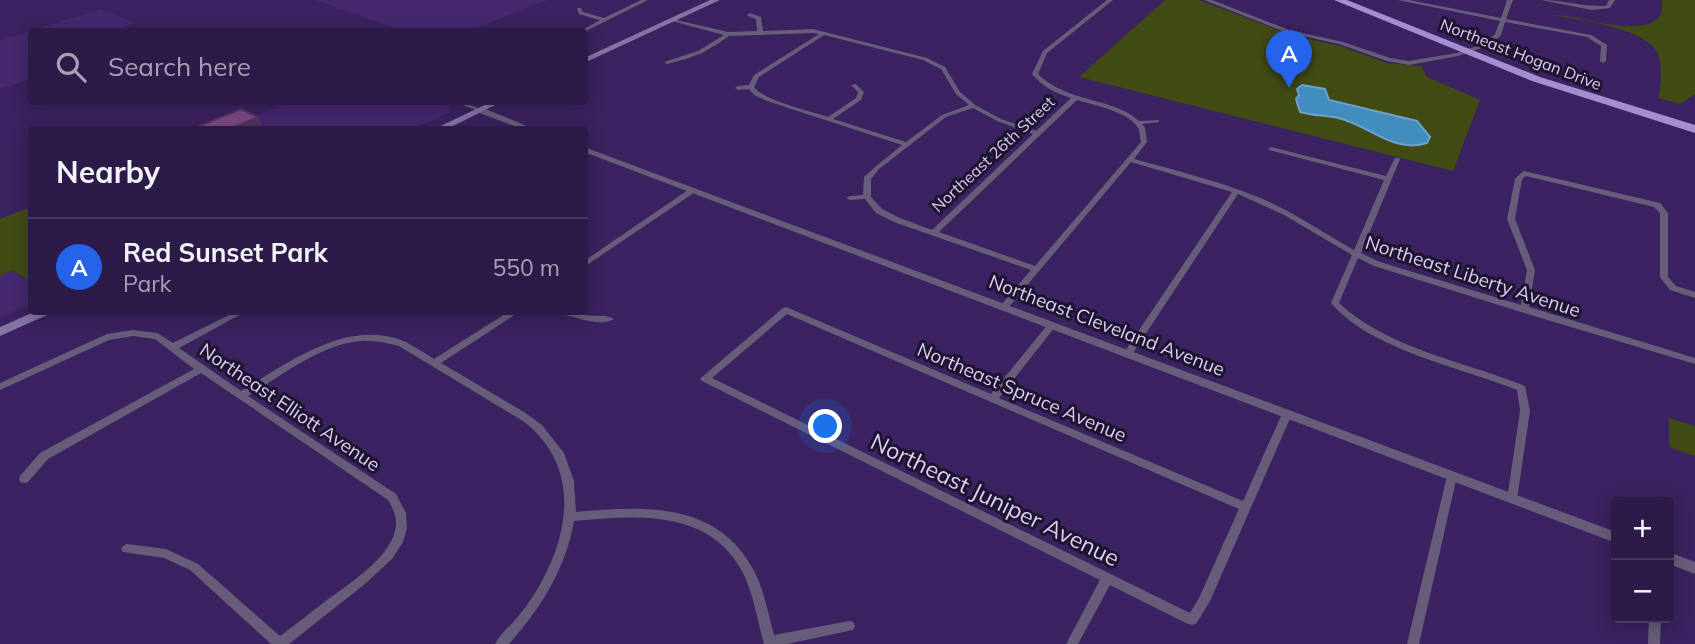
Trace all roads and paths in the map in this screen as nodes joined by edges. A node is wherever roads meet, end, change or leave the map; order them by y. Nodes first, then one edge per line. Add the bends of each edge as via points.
1 (645, 0) edge
2 (1110, 0) edge
3 (1207, 0) edge
4 (1339, 0) edge
5 (1401, 0) edge
6 (1510, 0) edge
7 (1544, 0) edge
8 (1612, 0) edge
9 (712, 1) edge
10 (579, 9) dead end
11 (750, 15) dead end
12 (602, 19) junction
13 (674, 20) junction
14 (1504, 20) junction
15 (587, 28) edge
16 (760, 33) junction
17 (824, 33) junction
18 (728, 34) junction
19 (1467, 52) junction
20 (588, 59) edge
21 (1603, 61) dead end
22 (667, 62) dead end
23 (854, 85) dead end
24 (751, 87) junction
25 (738, 88) dead end
26 (1075, 98) junction
27 (466, 105) edge
28 (491, 105) edge
29 (973, 106) junction
30 (480, 110) junction
31 (829, 119) junction
32 (1157, 121) dead end
33 (1138, 122) junction
34 (445, 126) edge
35 (522, 126) edge
36 (1695, 129) edge
37 (1038, 134) junction
38 (907, 145) junction
39 (1271, 149) dead end
40 (588, 150) edge
41 (1397, 159) dead end
42 (1131, 160) junction
43 (1389, 179) junction
44 (694, 190) junction
45 (1236, 191) junction
46 (867, 197) junction
47 (850, 198) dead end
48 (933, 233) junction
49 (1356, 255) junction
50 (588, 262) edge
51 (1037, 270) junction
52 (1695, 295) edge
53 (1004, 307) junction
54 (786, 310) joint
55 (1524, 310) junction
56 (37, 315) edge
57 (236, 315) edge
58 (508, 315) edge
59 (576, 315) edge
60 (610, 319) dead end
61 (1052, 325) junction
62 (0, 332) edge
63 (173, 347) junction
64 (1128, 354) junction
65 (1695, 361) edge
66 (434, 363) junction
67 (201, 369) junction
68 (0, 387) edge
69 (242, 395) junction
70 (993, 399) junction
71 (1287, 414) junction
72 (1452, 476) junction
73 (24, 479) dead end
74 (1512, 499) junction
75 (1245, 507) junction
76 (569, 517) junction
77 (1611, 536) edge
78 (127, 549) dead end
79 (1674, 560) edge
80 (1695, 568) edge
81 (1107, 579) junction
82 (1655, 623) edge
83 (849, 626) dead end
84 (769, 643) edge
85 (279, 644) edge
86 (500, 644) edge
87 (1072, 644) edge
88 (1413, 644) edge
89 (1654, 644) edge

1 - 12 street
2 - 26 street via 1045,52 1036,68 1041,82
3 - 19 street via 1287,31 1395,62 1425,62
4 - 19 highway, Northeast Hogan Drive
5 - 14 street
6 - 14 street
7 - 8 street via 1592,8 1608,7
9 - 13 main road
10 - 12 street
11 - 16 street via 759,18
12 - 15 street
13 - 18 street
13 - 20 main road
14 - 19 street via 1492,41
14 - 21 street via 1597,39 1604,45
16 - 17 street
16 - 18 street
17 - 24 street via 756,76
17 - 29 street via 932,61
18 - 22 street via 684,59
19 - 36 highway, Northeast Hogan Drive via 1566,90
23 - 31 street via 861,92 859,99
24 - 25 street
24 - 31 street via 769,100
26 - 33 street via 1120,111
26 - 37 street, Northeast 26th Street
27 - 30 street
28 - 30 main road
29 - 37 street
29 - 38 street via 944,117
30 - 34 main road
30 - 35 street
31 - 38 street
32 - 33 street
33 - 42 street via 1145,133 1144,142
37 - 48 street, Northeast 26th Street
38 - 46 street via 871,174 865,185
39 - 43 street
40 - 44 street, Northeast Cleveland Avenue
41 - 43 street
42 - 45 street, Northeast Liberty Avenue
42 - 51 street
43 - 49 street
44 - 50 street
44 - 53 street, Northeast Cleveland Avenue
45 - 49 street, Northeast Liberty Avenue via 1289,215
45 - 64 street
46 - 47 street
46 - 48 street via 886,215
48 - 51 street
49 - 55 street, Northeast Liberty Avenue
49 - 74 street via 1335,303 1343,313 1374,334 1522,388 1525,411
51 - 53 street
52 - 55 street via 1672,288 1664,277 1664,213 1657,205 1524,173 1511,219 1531,270
53 - 61 street, Northeast Cleveland Avenue
54 - 70 street, Northeast Spruce Avenue
54 - 81 street, Northeast Juniper Avenue via 705,379
55 - 65 street, Northeast Liberty Avenue
56 - 62 main road
57 - 63 street
58 - 66 street
59 - 60 street
61 - 64 street, Northeast Cleveland Avenue
61 - 70 street
63 - 67 street, Northeast Elliott Avenue
63 - 68 street, Northeast Elliott Avenue via 147,334 107,337
64 - 71 street, Northeast Cleveland Avenue
66 - 69 street via 391,340 364,337 318,351
66 - 76 street via 529,420 546,436 564,466 570,490
67 - 69 street, Northeast Elliott Avenue
67 - 73 street via 44,456
69 - 85 street, Northeast Elliott Avenue via 391,497 402,517 402,530 388,557
70 - 75 street, Northeast Spruce Avenue
71 - 72 street, Northeast Cleveland Avenue
71 - 75 street
72 - 74 street, Northeast Cleveland Avenue
72 - 88 street
74 - 77 street, Northeast Cleveland Avenue
75 - 81 street, Northeast Juniper Avenue via 1192,620
76 - 84 street via 659,512 706,527 731,546 748,571
76 - 86 street via 560,559 545,591
78 - 85 street via 166,554 194,567
79 - 80 street
81 - 87 street
82 - 89 street
83 - 84 street

